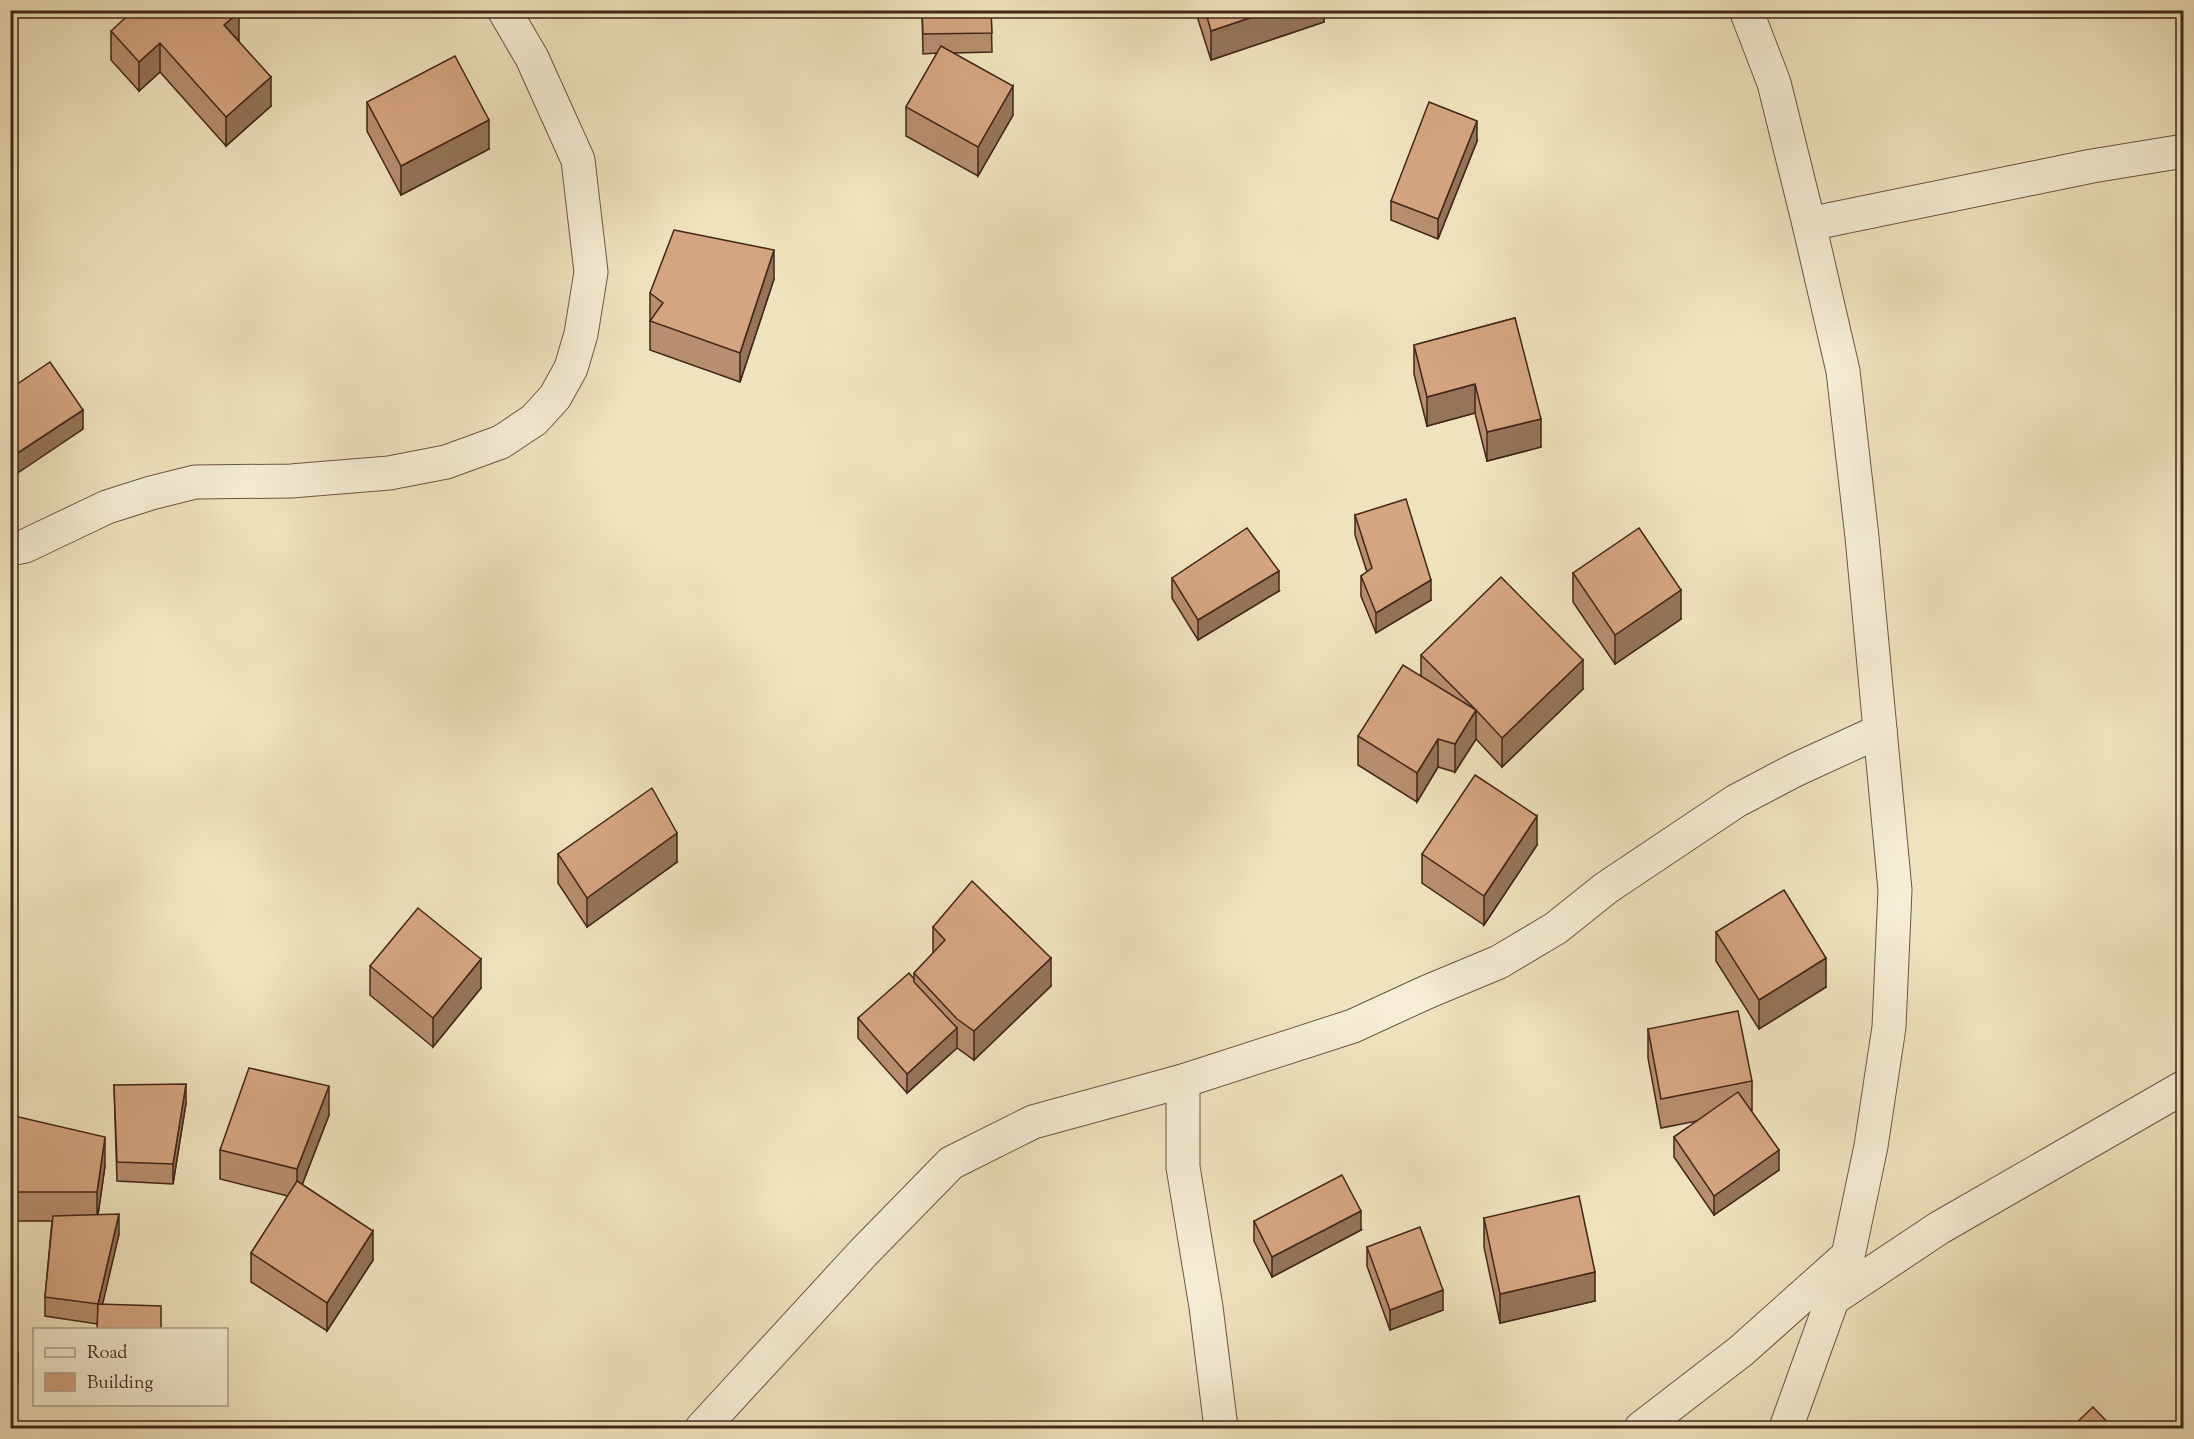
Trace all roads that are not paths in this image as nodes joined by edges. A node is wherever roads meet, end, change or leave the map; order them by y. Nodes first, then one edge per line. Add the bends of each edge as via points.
1 (504, 10) edge
2 (1746, 10) edge
3 (2184, 151) edge
4 (1809, 224) junction
5 (10, 549) edge
6 (1880, 731) junction
7 (1183, 1081) junction
8 (2184, 1087) edge
9 (1848, 1256) junction
10 (1831, 1300) junction
11 (702, 1428) edge
12 (1221, 1428) edge
13 (1641, 1428) edge
14 (1786, 1428) edge

1 - 5 street via 532,58 578,160 591,272 571,368 555,397 534,420 501,442 446,462 389,473 291,481 195,482 107,507 25,546
2 - 4 street via 1774,83
3 - 4 street
4 - 6 street via 1843,371
6 - 7 street via 1736,801 1606,888 1556,928 1499,962 1353,1026
6 - 9 street via 1895,890 1889,1027
7 - 11 street via 1033,1122 951,1164 863,1252
7 - 12 street via 1183,1167
8 - 10 street via 1939,1228
9 - 10 street
9 - 13 street via 1741,1351
10 - 14 street

